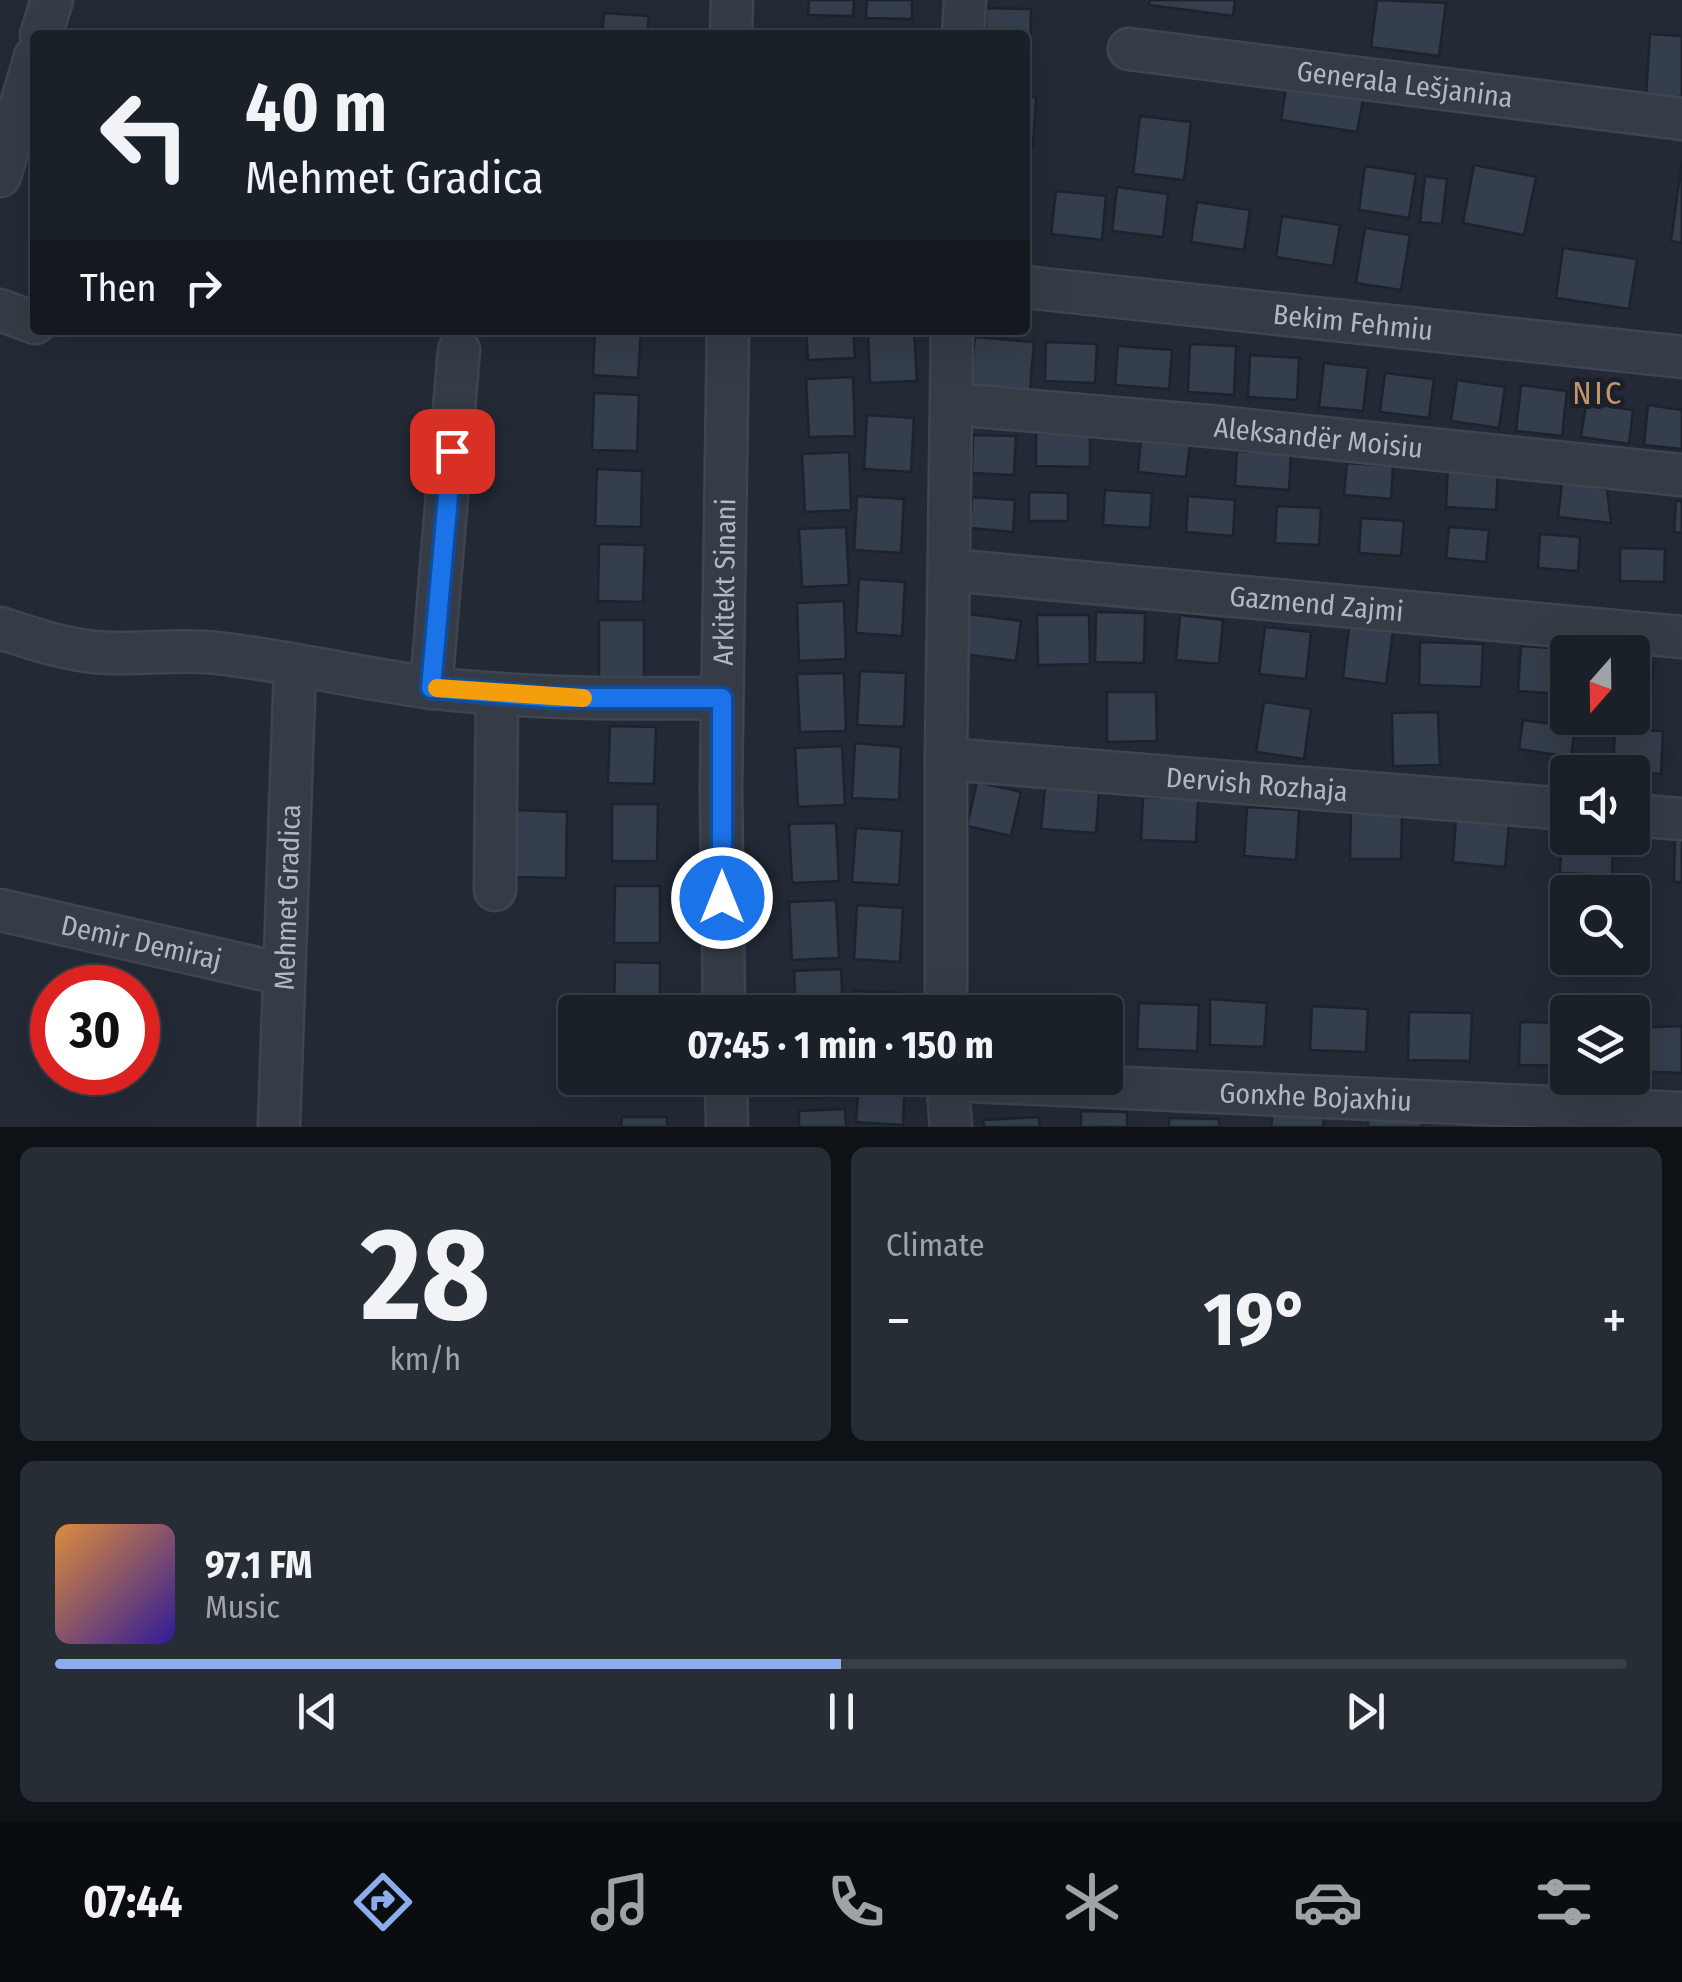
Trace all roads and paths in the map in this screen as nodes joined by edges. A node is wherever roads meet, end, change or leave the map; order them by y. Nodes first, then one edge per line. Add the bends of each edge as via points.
1 (52, 0) edge
2 (732, 0) edge
3 (965, 0) edge
4 (43, 30) edge
5 (732, 30) edge
6 (963, 30) edge
7 (1129, 49) dead end
8 (30, 73) edge
9 (1682, 119) edge
10 (0, 176) edge
11 (1030, 288) edge
12 (0, 310) edge
13 (30, 322) edge
14 (728, 335) edge
15 (952, 335) edge
16 (458, 350) dead end
17 (1682, 357) edge
18 (952, 404) junction
19 (1682, 475) edge
20 (950, 570) junction
21 (0, 628) edge
22 (1682, 637) edge
23 (295, 667) junction
24 (431, 688) junction
25 (497, 695) junction
26 (722, 698) junction
27 (946, 759) junction
28 (1550, 808) edge
29 (1650, 816) edge
30 (1682, 819) edge
31 (495, 890) dead end
32 (0, 910) edge
33 (282, 974) junction
34 (724, 995) edge
35 (946, 995) edge
36 (1123, 1087) edge
37 (726, 1095) edge
38 (949, 1095) edge
39 (1682, 1113) edge
40 (280, 1127) edge
41 (727, 1127) edge
42 (951, 1127) edge

1 - 4 street
2 - 5 street
3 - 6 street
7 - 9 street, Generala Lešjanina
8 - 10 street
11 - 17 street, Bekim Fehmiu
12 - 13 street
14 - 26 street, Arkitekt Sinani
15 - 18 street
16 - 24 street
18 - 19 street, Aleksandër Moisiu
18 - 20 street
20 - 22 street, Gazmend Zajmi
20 - 27 street
21 - 23 street via 94,652 218,653
23 - 24 street
23 - 33 street, Mehmet Gradica
24 - 25 street
25 - 26 street
25 - 31 street
26 - 34 street, Arkitekt Sinani
27 - 28 street, Dervish Rozhaja
27 - 35 street
29 - 30 street
32 - 33 street, Demir Demiraj
33 - 40 street, Mehmet Gradica
36 - 39 street, Gonxhe Bojaxhiu
37 - 41 street
38 - 42 street

